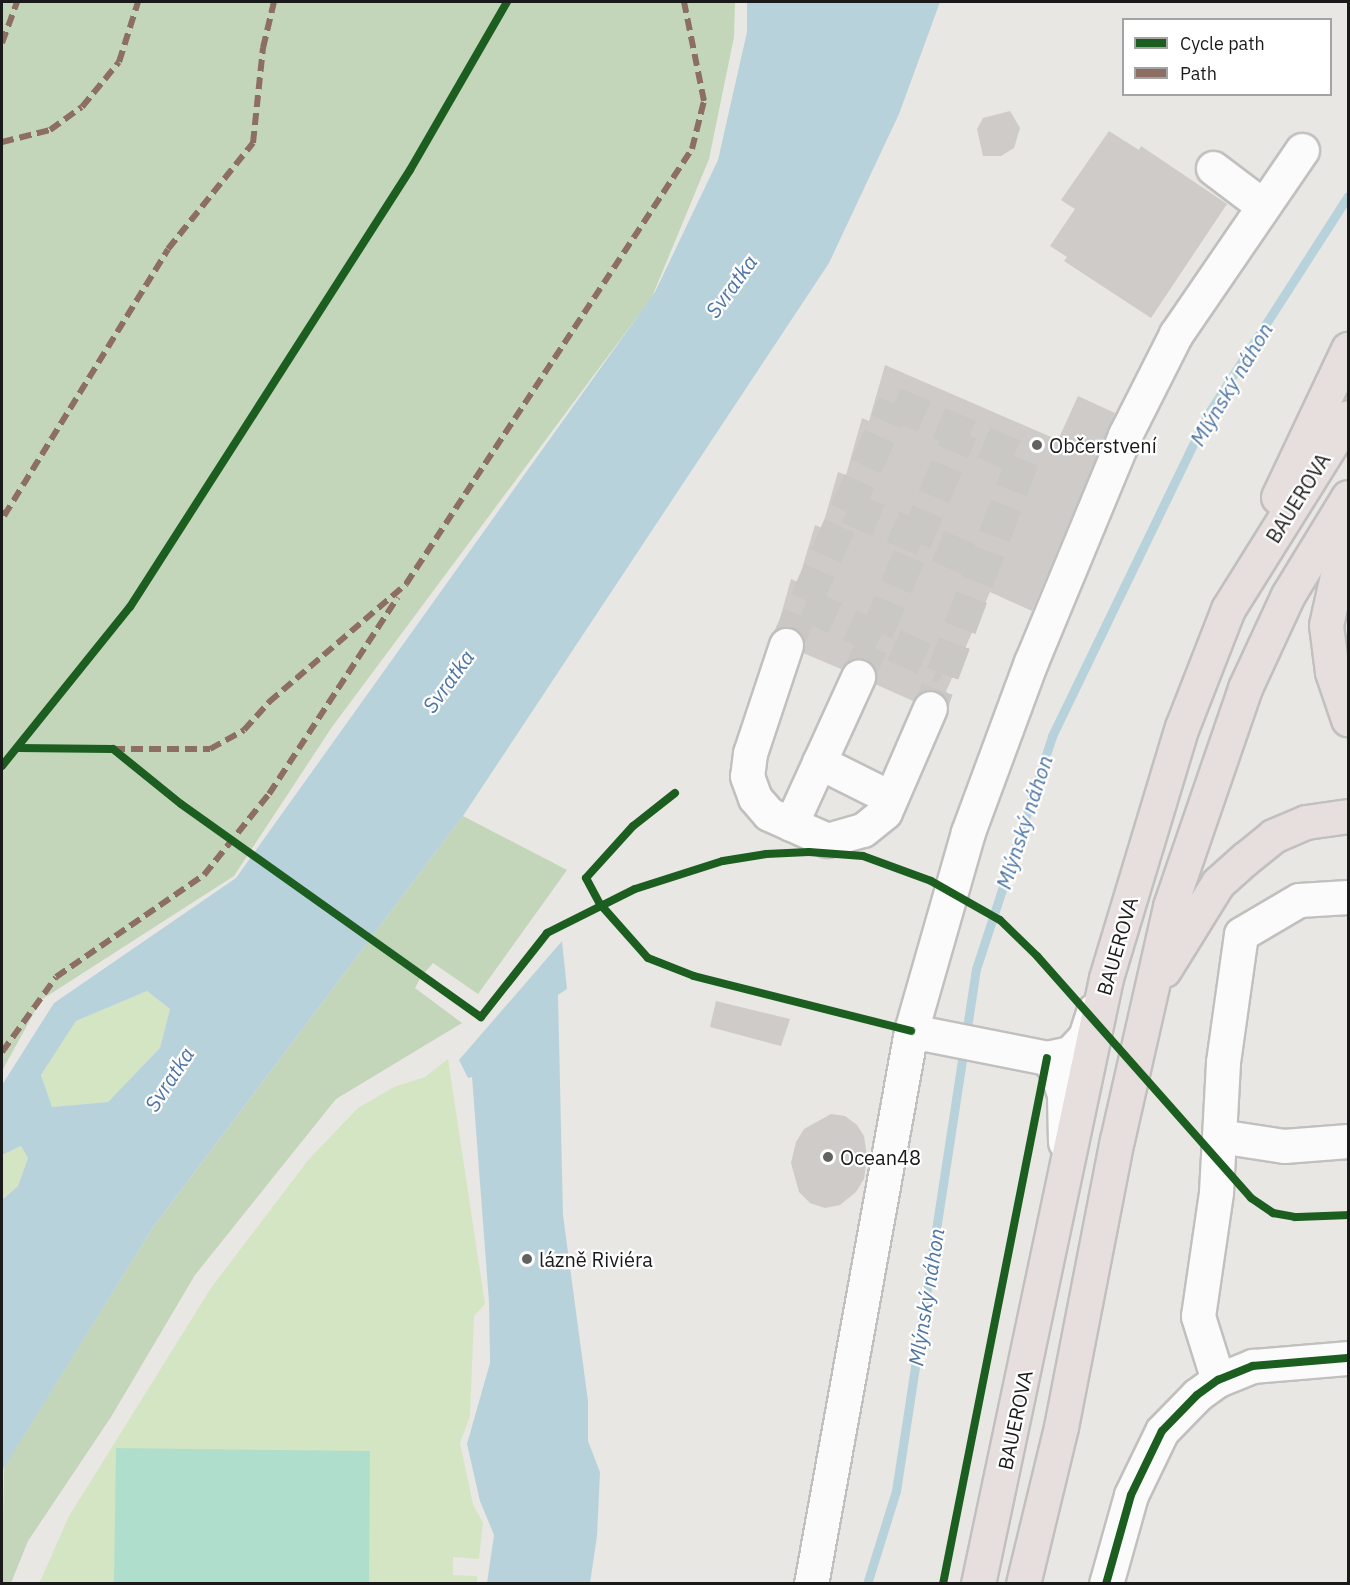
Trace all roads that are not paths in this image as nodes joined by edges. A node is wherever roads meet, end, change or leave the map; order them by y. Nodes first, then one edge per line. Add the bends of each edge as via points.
1 (1302, 150) dead end
2 (1213, 168) dead end
3 (1262, 205) junction
4 (1348, 350) edge
5 (1348, 417) edge
6 (1348, 497) edge
7 (1348, 526) edge
8 (1228, 609) junction
9 (786, 645) tunnel mouth
10 (858, 676) tunnel mouth
11 (1340, 684) edge
12 (930, 708) tunnel mouth
13 (1348, 719) edge
14 (819, 762) junction
15 (891, 798) junction
16 (1348, 816) edge
17 (791, 824) junction
18 (1348, 897) edge
19 (1106, 978) junction
20 (1149, 991) junction
21 (924, 1033) junction
22 (1047, 1058) junction
23 (1219, 1136) junction
24 (1348, 1141) edge
25 (1066, 1175) junction
26 (1348, 1358) edge
27 (1218, 1380) junction
28 (811, 1584) edge
29 (978, 1584) edge
30 (1023, 1584) edge
31 (1106, 1584) edge

1 - 3 street
2 - 3 street
3 - 21 street via 1176,334 1125,435 1031,662 968,832
4 - 8 highway
5 - 8 highway, BAUEROVA
6 - 20 highway via 1288,595 1245,688 1170,906
7 - 11 highway via 1326,625
8 - 19 highway, BAUEROVA via 1182,727
9 - 17 street via 750,753 747,776 755,798 769,814
10 - 14 street
11 - 13 highway
12 - 15 street
14 - 15 street
14 - 17 street
15 - 17 street via 885,812 863,830 827,840
16 - 20 highway via 1295,827 1273,836 1245,859 1218,883
18 - 23 street via 1299,900 1241,934 1223,1062
19 - 22 street via 1085,1037 1070,1053
19 - 25 highway, BAUEROVA
20 - 30 highway via 1061,1427
21 - 22 street
21 - 28 street
22 - 25 street via 1056,1070 1064,1095
23 - 24 street via 1284,1146
23 - 27 street via 1198,1316
25 - 29 highway, BAUEROVA
26 - 27 street via 1253,1366
27 - 31 street via 1197,1395 1162,1431 1131,1495

